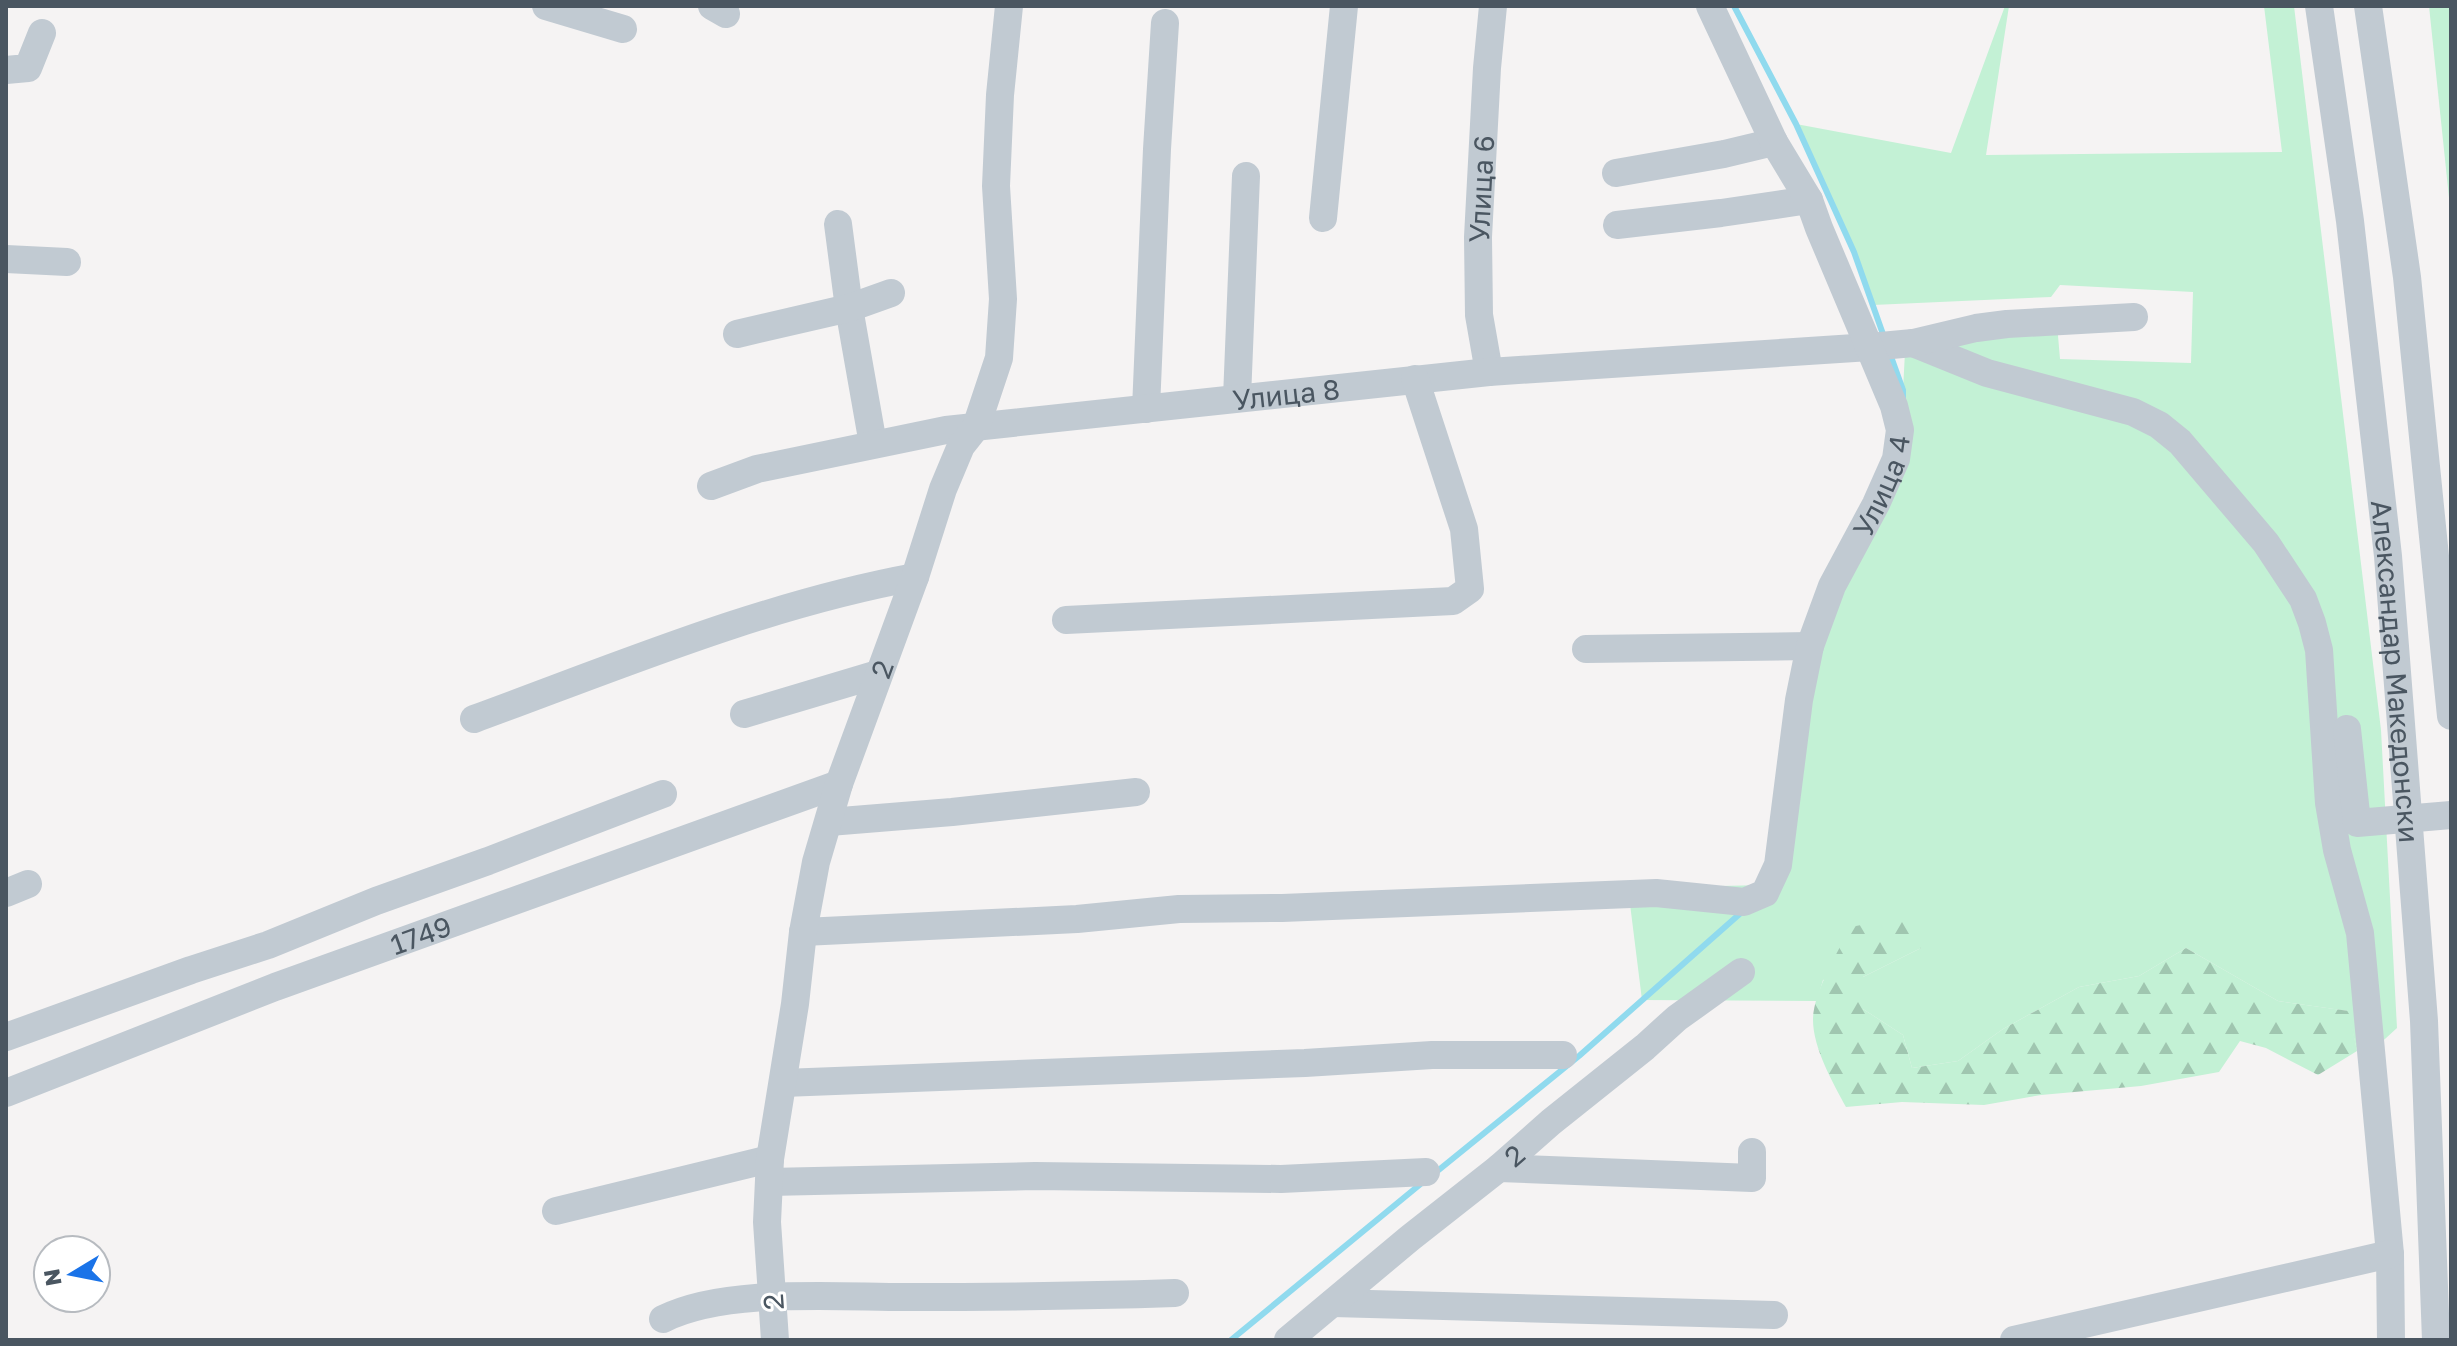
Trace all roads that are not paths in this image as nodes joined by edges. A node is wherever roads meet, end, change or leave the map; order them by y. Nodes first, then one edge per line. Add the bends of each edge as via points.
1 (546, 6) edge
2 (1009, 6) edge
3 (1344, 6) edge
4 (1493, 6) edge
5 (1710, 6) edge
6 (2319, 6) edge
7 (2368, 6) edge
8 (1165, 23) dead end
9 (623, 29) dead end
10 (42, 33) dead end
11 (6, 70) edge
12 (1774, 142) junction
13 (1616, 173) dead end
14 (1246, 176) dead end
15 (1809, 200) junction
16 (1323, 218) dead end
17 (838, 224) dead end
18 (1617, 225) dead end
19 (6, 259) edge
20 (67, 262) dead end
21 (891, 293) dead end
22 (849, 308) junction
23 (2134, 317) dead end
24 (737, 334) dead end
25 (1913, 343) junction
26 (1870, 347) junction
27 (1489, 372) junction
28 (1415, 379) junction
29 (1237, 398) junction
30 (1146, 409) junction
31 (976, 427) junction
32 (873, 444) junction
33 (711, 486) dead end
34 (915, 577) junction
35 (1066, 620) dead end
36 (1810, 646) junction
37 (1586, 649) dead end
38 (878, 674) junction
39 (744, 714) dead end
40 (2451, 716) edge
41 (474, 719) dead end
42 (2347, 729) dead end
43 (839, 784) junction
44 (1136, 792) dead end
45 (663, 794) dead end
46 (2451, 815) edge
47 (829, 822) junction
48 (803, 932) junction
49 (1741, 972) dead end
50 (6, 1037) edge
51 (1563, 1055) dead end
52 (783, 1083) junction
53 (6, 1093) edge
54 (1752, 1152) dead end
55 (1499, 1168) junction
56 (770, 1171) junction
57 (1426, 1172) dead end
58 (556, 1211) dead end
59 (2390, 1254) junction
60 (1175, 1293) dead end
61 (773, 1297) junction
62 (1333, 1303) junction
63 (1774, 1315) dead end
64 (663, 1319) dead end
65 (775, 1340) edge
66 (1288, 1340) edge
67 (2014, 1340) edge
68 (2391, 1340) edge
69 (2436, 1340) edge

1 - 9 street
2 - 31 street, 2 via 996,186 1003,299 999,358
3 - 16 street
4 - 27 street, Улица 6 via 1478,237 1479,315
5 - 12 street, Улица 4
6 - 69 street, Александар Македонски via 2388,556 2424,1021
7 - 40 street, Александар Македонски via 2407,277
8 - 30 street
10 - 11 street via 28,68
12 - 13 street
12 - 15 street, Улица 4
14 - 29 street
15 - 18 street
15 - 26 street, Улица 4
17 - 22 street
19 - 20 street
21 - 22 street
22 - 24 street
22 - 32 street
23 - 25 street, Улица 8 via 2007,324
25 - 26 street, Улица 8
25 - 59 street via 1987,373 2133,412 2159,425 2180,442 2266,543 2303,599 2319,650 2337,850 2360,933
26 - 27 street, Улица 8
26 - 36 street, Улица 4 via 1900,430 1896,459 1832,586
27 - 28 street, Улица 8
28 - 29 street, Улица 8
28 - 35 street via 1464,529 1470,589 1453,601
29 - 30 street, Улица 8
30 - 31 street, Улица 8
31 - 32 street, Улица 8
31 - 34 street, 2 via 961,446 943,489
32 - 33 street, Улица 8 via 757,469
34 - 38 street, 2
34 - 41 street via 771,612
36 - 37 street
36 - 48 street, Улица 4 via 1778,865 1765,893 1744,902 1641,894 1179,909
38 - 39 street
38 - 43 street, 2
42 - 46 street, bridge via 2357,823
43 - 47 street, 2
43 - 53 street, 1749 via 275,987
44 - 47 street
45 - 50 street via 268,945
47 - 48 street, 2
48 - 52 street, 2
49 - 55 street, 2 via 1677,1018
51 - 52 street via 1432,1055
52 - 56 street, 2
54 - 55 street via 1752,1178
55 - 62 street, 2
56 - 57 street via 1281,1179
56 - 58 street
56 - 61 street, 2 via 767,1222
59 - 67 street
59 - 68 street
60 - 61 street
61 - 64 street via 702,1305
61 - 65 street, 2
62 - 63 street
62 - 66 street, 2

